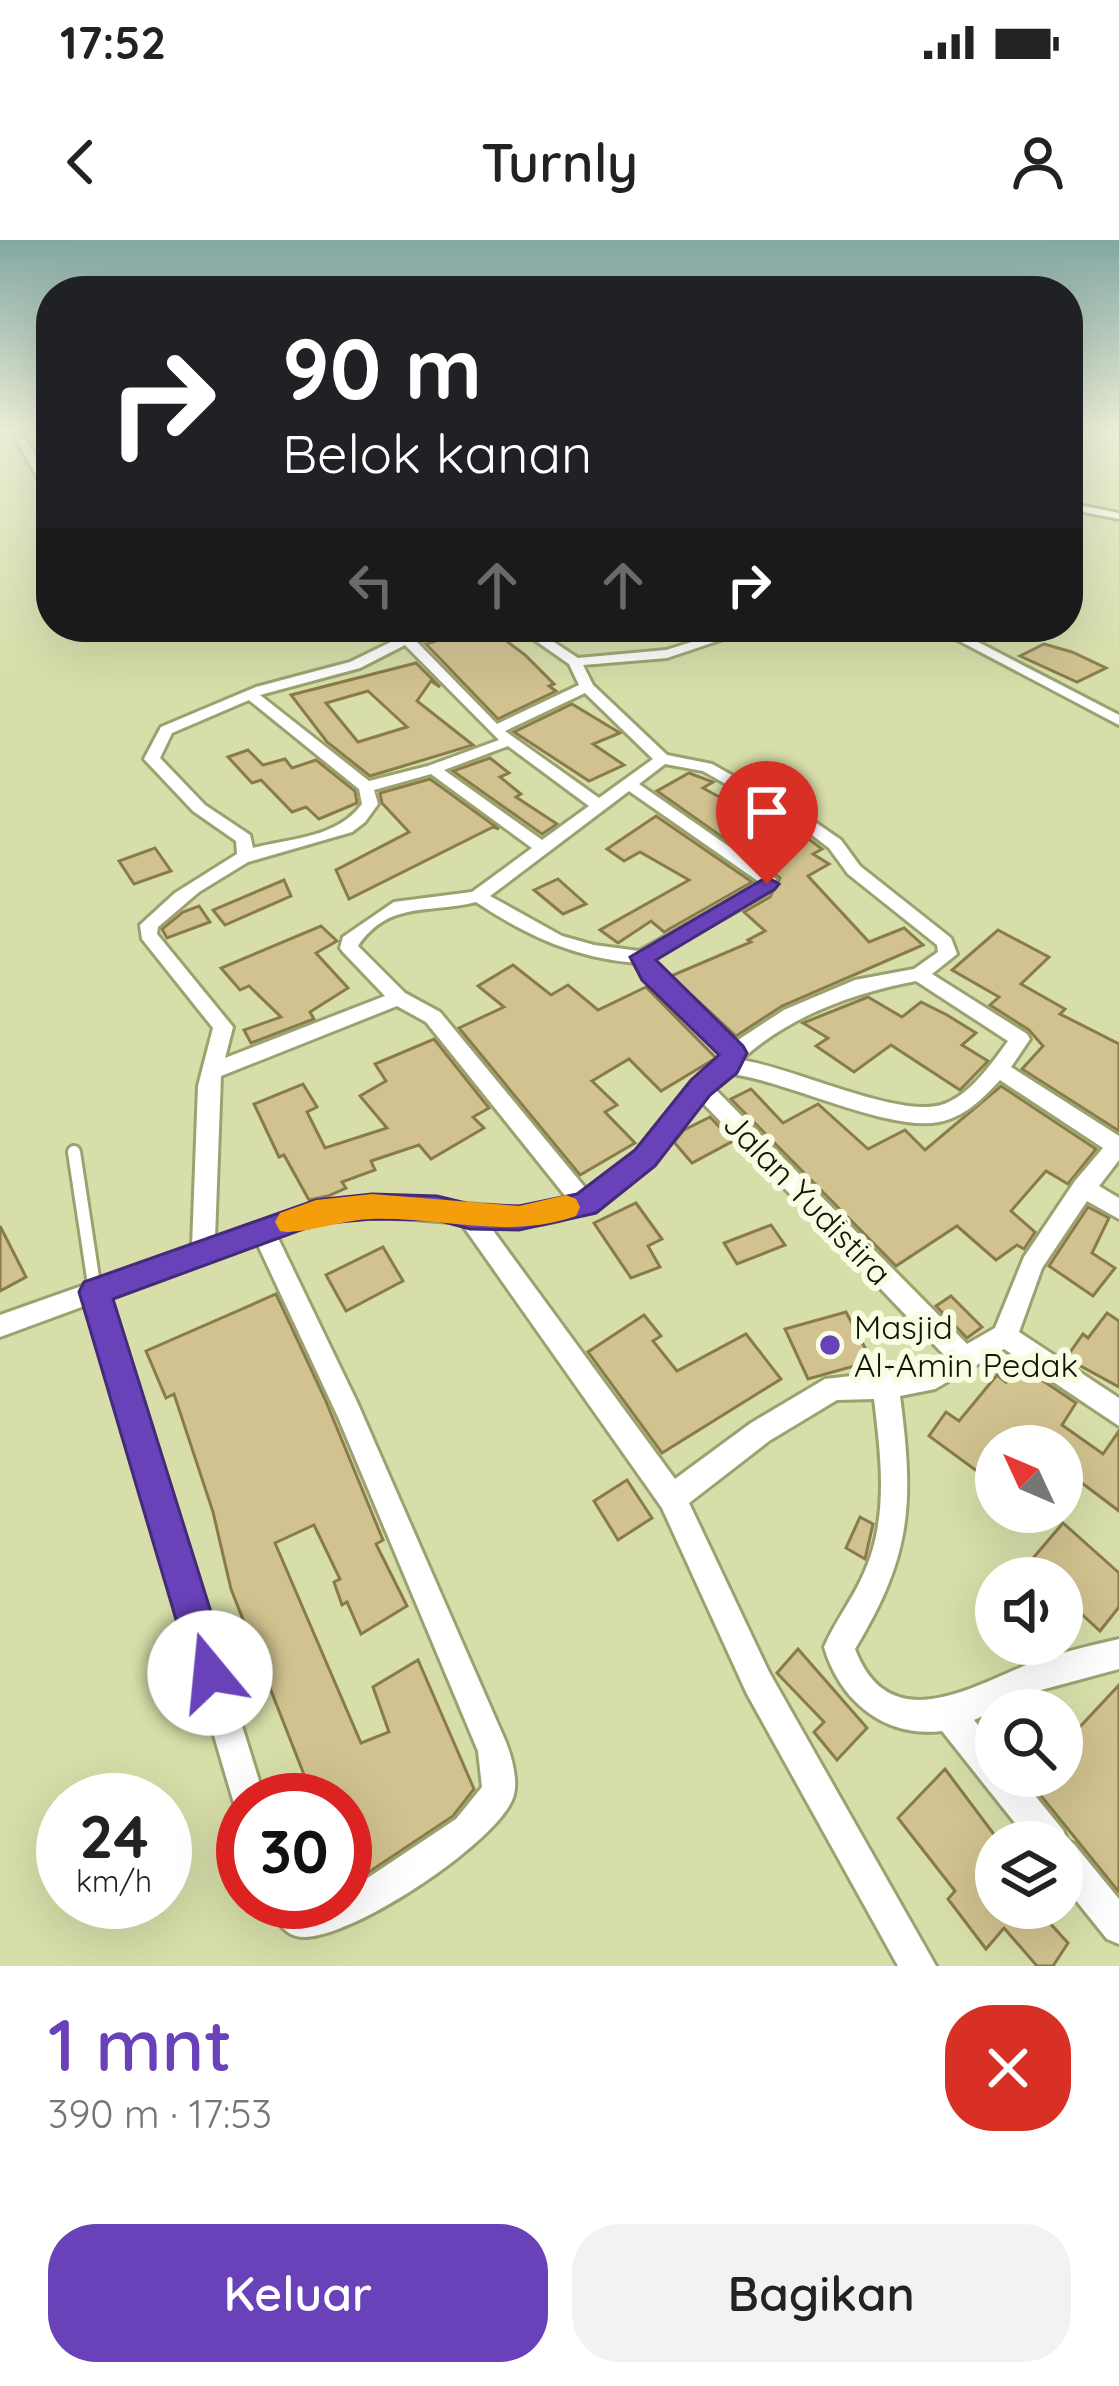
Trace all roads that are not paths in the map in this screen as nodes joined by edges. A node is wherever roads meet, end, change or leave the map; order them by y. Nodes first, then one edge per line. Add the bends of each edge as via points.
1 (405, 642) joint
2 (545, 642) edge
3 (705, 642) edge
4 (968, 642) edge
5 (575, 662) junction
6 (587, 687) junction
7 (250, 694) junction
8 (1119, 721) edge
9 (502, 735) junction
10 (662, 759) junction
11 (433, 770) junction
12 (627, 783) junction
13 (366, 787) junction
14 (596, 804) junction
15 (544, 849) junction
16 (246, 856) junction
17 (478, 896) junction
18 (642, 957) junction
19 (919, 974) junction
20 (398, 998) junction
21 (731, 1059) junction
22 (998, 1069) junction
23 (215, 1070) junction
24 (700, 1088) junction
25 (1118, 1146) edge
26 (74, 1152) dead end
27 (1083, 1187) junction
28 (585, 1204) junction
29 (1119, 1210) edge
30 (470, 1217) junction
31 (263, 1232) junction
32 (203, 1254) junction
33 (95, 1292) junction
34 (0, 1326) edge
35 (1005, 1336) junction
36 (966, 1360) junction
37 (886, 1386) junction
38 (1119, 1413) edge
39 (671, 1498) junction
40 (1119, 1654) edge
41 (948, 1714) junction
42 (975, 1748) edge
43 (241, 1773) edge
44 (1015, 1797) edge
45 (1034, 1821) edge
46 (1083, 1882) edge
47 (372, 1895) edge
48 (1119, 1927) edge
49 (918, 1966) edge

1 - 7 street via 356,665
1 - 9 street
2 - 5 street
3 - 5 street via 667,654
4 - 8 street
5 - 6 street
6 - 9 street
6 - 10 street
7 - 13 street
7 - 16 street via 166,730 152,759 199,808 244,839
9 - 11 street
9 - 14 street
10 - 12 street
10 - 19 street via 707,767 836,844 854,870 945,942 948,954
11 - 13 street
11 - 15 street
12 - 14 street
12 - 18 street via 767,879 762,890
13 - 16 street via 367,812 348,825
14 - 15 street
15 - 17 street
16 - 23 street via 164,910 148,930 223,1027
17 - 18 street via 549,940 592,954
17 - 20 street via 394,907 349,940
18 - 21 street
19 - 21 street via 790,1015
19 - 22 street via 1020,1039
20 - 23 street
20 - 28 street via 433,1017
21 - 22 street via 910,1116 965,1102
21 - 24 street
22 - 25 street
23 - 32 street
24 - 28 street via 645,1158
24 - 36 street, Jalan Yudistira
25 - 27 street
26 - 33 lane
27 - 29 street
27 - 35 street via 1032,1264
28 - 30 street via 519,1218
30 - 31 street via 372,1206 316,1212
30 - 39 street
31 - 32 street
31 - 47 street via 357,1433 500,1779 468,1831
32 - 33 street
33 - 34 street
33 - 43 street
35 - 36 street
35 - 38 street
36 - 37 street via 926,1380
37 - 39 street via 834,1388
37 - 41 street via 898,1496 887,1559 839,1646 856,1684 887,1708
39 - 49 street via 758,1683
40 - 41 street via 1060,1668
41 - 42 street
44 - 45 street
46 - 48 street

